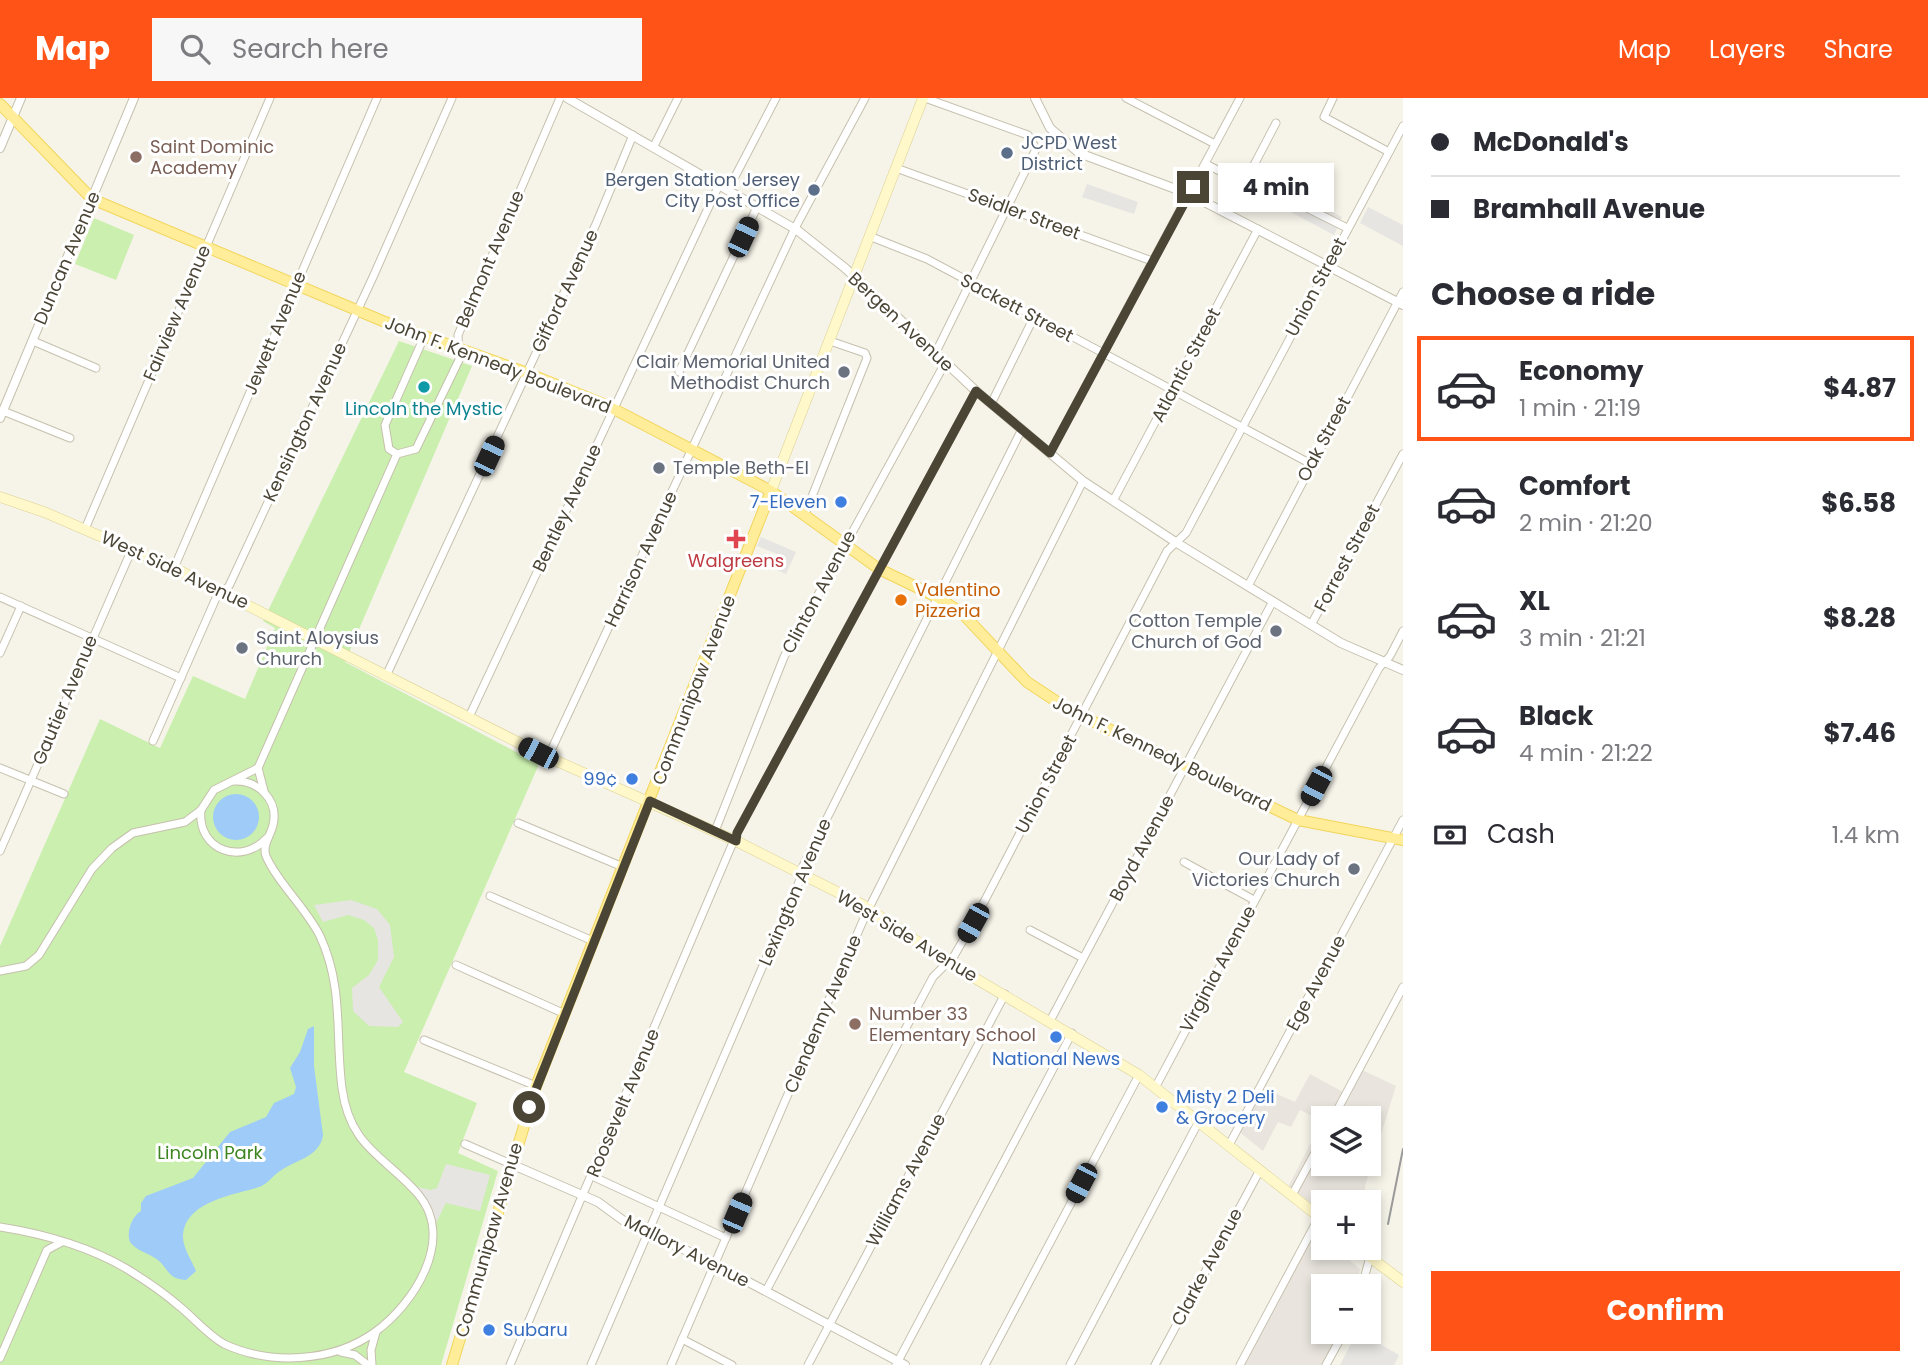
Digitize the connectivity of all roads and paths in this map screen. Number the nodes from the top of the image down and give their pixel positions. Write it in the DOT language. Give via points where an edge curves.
graph roads {
  1 [pos="21,98"];
  2 [pos="134,98"];
  3 [pos="270,98"];
  4 [pos="377,98"];
  5 [pos="452,98"];
  6 [pos="559,98"];
  7 [pos="567,98"];
  8 [pos="678,98"];
  9 [pos="776,98"];
  10 [pos="865,98"];
  11 [pos="924,98"];
  12 [pos="1034,98"];
  13 [pos="1126,98"];
  14 [pos="1240,98"];
  15 [pos="1334,98"];
  16 [pos="0,104"];
  17 [pos="13,118"];
  18 [pos="1276,123"];
  19 [pos="1403,126"];
  20 [pos="633,135"];
  21 [pos="1215,144"];
  22 [pos="654,146"];
  23 [pos="0,148"];
  24 [pos="1389,152"];
  25 [pos="1206,164"];
  26 [pos="896,168"];
  27 [pos="1244,184"];
  28 [pos="719,185"];
  29 [pos="728,190"];
  30 [pos="1189,194"];
  31 [pos="92,199"];
  32 [pos="1291,200"];
  33 [pos="1235,201"];
  34 [pos="757,207"];
  35 [pos="1007,209"];
  36 [pos="795,228"];
  37 [pos="1258,229"];
  38 [pos="1347,229"];
  39 [pos="869,236"];
  40 [pos="205,249"];
  41 [pos="1152,261"];
  42 [pos="1327,265"];
  43 [pos="853,277"];
  44 [pos="971,284"];
  45 [pos="296,286"];
  46 [pos="1403,292"];
  47 [pos="1400,304"];
  48 [pos="357,310"];
  49 [pos="1034,317"];
  50 [pos="424,337"];
  51 [pos="33,341"];
  52 [pos="830,341"];
  53 [pos="458,347"];
  54 [pos="935,354"];
  55 [pos="1104,354"];
  56 [pos="945,363"];
  57 [pos="96,368"];
  58 [pos="680,372"];
  59 [pos="527,373"];
  60 [pos="1173,390"];
  61 [pos="976,391"];
  62 [pos="991,404"];
  63 [pos="613,409"];
  64 [pos="1,414"];
  65 [pos="1243,428"];
  66 [pos="1022,429"];
  67 [pos="70,438"];
  68 [pos="692,449"];
  69 [pos="1050,453"];
  70 [pos="397,454"];
  71 [pos="1403,454"];
  72 [pos="1311,464"];
  73 [pos="1083,481"];
  74 [pos="771,491"];
  75 [pos="0,497"];
  76 [pos="1113,500"];
  77 [pos="805,514"];
  78 [pos="85,529"];
  79 [pos="1177,543"];
  80 [pos="845,544"];
  81 [pos="132,549"];
  82 [pos="174,568"];
  83 [pos="879,569"];
  84 [pos="1248,586"];
  85 [pos="223,592"];
  86 [pos="0,597"];
  87 [pos="937,597"];
  88 [pos="1273,601"];
  89 [pos="21,606"];
  90 [pos="1311,625"];
  91 [pos="1403,631"];
  92 [pos="91,638"];
  93 [pos="315,638"];
  94 [pos="998,650"];
  95 [pos="0,653"];
  96 [pos="1384,662"];
  97 [pos="1403,670"];
  98 [pos="387,674"];
  99 [pos="181,678"];
  100 [pos="1082,716"];
  101 [pos="469,717"];
  102 [pos="153,741"];
  103 [pos="548,757"];
  104 [pos="1185,765"];
  105 [pos="0,768"];
  106 [pos="258,768"];
  107 [pos="31,781"];
  108 [pos="234,781"];
  109 [pos="264,792"];
  110 [pos="64,794"];
  111 [pos="650,801"];
  112 [pos="201,810"];
  113 [pos="1298,820"];
  114 [pos="1403,820"];
  115 [pos="518,823"];
  116 [pos="715,831"];
  117 [pos="270,835"];
  118 [pos="736,841"];
  119 [pos="1400,842"];
  120 [pos="0,851"];
  121 [pos="1184,862"];
  122 [pos="623,867"];
  123 [pos="802,875"];
  124 [pos="490,896"];
  125 [pos="1254,900"];
  126 [pos="869,909"];
  127 [pos="1030,930"];
  128 [pos="593,941"];
  129 [pos="1083,958"];
  130 [pos="946,961"];
  131 [pos="456,965"];
  132 [pos="0,971"];
  133 [pos="1403,987"];
  134 [pos="1005,994"];
  135 [pos="565,1014"];
  136 [pos="1050,1021"];
  137 [pos="1072,1033"];
  138 [pos="424,1040"];
  139 [pos="1139,1075"];
  140 [pos="536,1086"];
  141 [pos="1155,1088"];
  142 [pos="1339,1106"];
  143 [pos="1199,1121"];
  144 [pos="465,1144"];
  145 [pos="1229,1146"];
  146 [pos="1311,1160"];
  147 [pos="511,1164"];
  148 [pos="1260,1170"];
  149 [pos="592,1177"];
  150 [pos="584,1195"];
  151 [pos="1292,1195"];
  152 [pos="659,1207"];
  153 [pos="1311,1210"];
  154 [pos="0,1227"];
  155 [pos="648,1234"];
  156 [pos="41,1235"];
  157 [pos="1311,1236"];
  158 [pos="726,1238"];
  159 [pos="62,1242"];
  160 [pos="47,1250"];
  161 [pos="1374,1260"];
  162 [pos="715,1264"];
  163 [pos="1403,1282"];
  164 [pos="766,1291"];
  165 [pos="829,1325"];
  166 [pos="376,1331"];
  167 [pos="682,1339"];
  168 [pos="1337,1344"];
  169 [pos="341,1352"];
  170 [pos="0,1359"];
  171 [pos="900,1364"];
  172 [pos="370,1365"];
  173 [pos="452,1365"];
  174 [pos="510,1365"];
  175 [pos="591,1365"];
  176 [pos="671,1365"];
  177 [pos="732,1365"];
  178 [pos="808,1365"];
  179 [pos="985,1365"];
  180 [pos="1069,1365"];
  181 [pos="1155,1365"];
  182 [pos="1240,1365"];
  183 [pos="1326,1365"];
  1 -- 17 [label="street"];
  2 -- 31 [label="street, Duncan Avenue"];
  3 -- 40 [label="street, Fairview Avenue"];
  4 -- 45 [label="street, Jewett Avenue"];
  5 -- 48 [label="street, Kensington Avenue"];
  6 -- 53 [label="street, Belmont Avenue" via="458,335"];
  7 -- 20 [label="street, Bergen Avenue"];
  8 -- 22 [label="street"];
  9 -- 29 [label="street"];
  10 -- 36 [label="street, Harrison Avenue"];
  11 -- 26 [label="main road, Communipaw Avenue"];
  11 -- 35 [label="street" via="1034,140 1035,154"];
  12 -- 30 [label="street" via="1050,128 1071,148"];
  13 -- 21 [label="street"];
  14 -- 21 [label="street"];
  15 -- 24 [label="street" via="1324,117"];
  16 -- 17 [label="main road, John F. Kennedy Boulevard"];
  17 -- 23 [label="street"];
  17 -- 31 [label="main road, John F. Kennedy Boulevard"];
  18 -- 27 [label="street"];
  19 -- 24 [label="street, Union Street"];
  20 -- 22 [label="street, Bergen Avenue"];
  20 -- 59 [label="street, Gifford Avenue"];
  21 -- 25 [label="street"];
  22 -- 28 [label="street, Bergen Avenue"];
  24 -- 38 [label="street, Union Street"];
  25 -- 27 [label="street"];
  25 -- 30 [label="street"];
  26 -- 35 [label="street, Seidler Street"];
  26 -- 39 [label="main road, Communipaw Avenue"];
  27 -- 33 [label="street"];
  28 -- 29 [label="street, Bergen Avenue"];
  28 -- 63 [label="street, Bentley Avenue"];
  29 -- 34 [label="street, Bergen Avenue"];
  30 -- 37 [label="street"];
  30 -- 41 [label="street"];
  31 -- 40 [label="main road, John F. Kennedy Boulevard"];
  31 -- 51 [label="street, Duncan Avenue"];
  32 -- 38 [label="street"];
  34 -- 36 [label="street, Bergen Avenue"];
  34 -- 58 [label="street"];
  35 -- 41 [label="street, Seidler Street"];
  35 -- 44 [label="street"];
  36 -- 43 [label="street, Bergen Avenue"];
  36 -- 68 [label="street, Harrison Avenue"];
  37 -- 42 [label="street"];
  37 -- 60 [label="street, Atlantic Street"];
  38 -- 42 [label="street, Union Street"];
  39 -- 43 [label="main road, Communipaw Avenue"];
  39 -- 44 [label="street, Sackett Street" via="927,259"];
  40 -- 45 [label="main road, John F. Kennedy Boulevard"];
  40 -- 78 [label="street, Fairview Avenue"];
  41 -- 55 [label="street"];
  42 -- 47 [label="street"];
  42 -- 65 [label="street, Union Street"];
  43 -- 52 [label="main road, Communipaw Avenue"];
  43 -- 54 [label="street, Bergen Avenue"];
  44 -- 49 [label="street, Sackett Street"];
  44 -- 54 [label="street"];
  45 -- 48 [label="main road, John F. Kennedy Boulevard"];
  45 -- 82 [label="street, Jewett Avenue"];
  46 -- 47 [label="street, Oak Street"];
  47 -- 72 [label="street, Oak Street"];
  48 -- 50 [label="main road, John F. Kennedy Boulevard"];
  48 -- 85 [label="street, Kensington Avenue"];
  49 -- 55 [label="street, Sackett Street"];
  49 -- 62 [label="street"];
  50 -- 53 [label="main road, John F. Kennedy Boulevard"];
  50 -- 70 [label="street" via="386,425 389,449"];
  51 -- 57 [label="street"];
  51 -- 64 [label="street, Duncan Avenue"];
  52 -- 74 [label="main road, Communipaw Avenue"];
  52 -- 77 [label="street" via="867,358"];
  53 -- 59 [label="main road, John F. Kennedy Boulevard"];
  53 -- 70 [label="street, Belmont Avenue" via="459,360 416,449"];
  54 -- 56 [label="street, Bergen Avenue"];
  55 -- 60 [label="street, Sackett Street"];
  55 -- 69 [label="street"];
  56 -- 61 [label="street, Bergen Avenue"];
  56 -- 80 [label="street, Clinton Avenue"];
  59 -- 63 [label="main road, John F. Kennedy Boulevard"];
  59 -- 98 [label="street, Gifford Avenue"];
  60 -- 65 [label="street, Sackett Street"];
  60 -- 76 [label="street, Atlantic Street"];
  61 -- 62 [label="street, Bergen Avenue"];
  61 -- 83 [label="street, Roosevelt Avenue"];
  62 -- 66 [label="street, Bergen Avenue"];
  63 -- 68 [label="main road, John F. Kennedy Boulevard"];
  63 -- 101 [label="street, Bentley Avenue"];
  64 -- 67 [label="street"];
  65 -- 72 [label="street, Sackett Street"];
  65 -- 79 [label="street, Union Street"];
  66 -- 69 [label="street, Bergen Avenue"];
  66 -- 87 [label="street, Lexington Avenue"];
  68 -- 74 [label="main road, John F. Kennedy Boulevard"];
  68 -- 103 [label="street, Harrison Avenue"];
  69 -- 73 [label="street, Bergen Avenue"];
  70 -- 93 [label="street, Belmont Avenue"];
  71 -- 90 [label="street, Forrest Street"];
  72 -- 84 [label="street, Oak Street"];
  73 -- 76 [label="street, Bergen Avenue"];
  73 -- 94 [label="street, Clendenny Avenue"];
  74 -- 77 [label="main road, John F. Kennedy Boulevard"];
  74 -- 111 [label="main road, Communipaw Avenue"];
  75 -- 78 [label="main road, West Side Avenue"];
  76 -- 79 [label="street, Bergen Avenue"];
  77 -- 80 [label="main road, John F. Kennedy Boulevard"];
  78 -- 81 [label="main road, West Side Avenue"];
  79 -- 84 [label="street, Bergen Avenue"];
  79 -- 100 [label="street, Union Street" via="1167,551"];
  80 -- 83 [label="main road, John F. Kennedy Boulevard"];
  80 -- 116 [label="street, Clinton Avenue" via="784,657"];
  81 -- 82 [label="main road, West Side Avenue"];
  81 -- 92 [label="street, Gautier Avenue"];
  82 -- 85 [label="main road, West Side Avenue"];
  83 -- 87 [label="main road, John F. Kennedy Boulevard"];
  83 -- 118 [label="street, Roosevelt Avenue"];
  84 -- 88 [label="street, Bergen Avenue"];
  85 -- 93 [label="main road, West Side Avenue"];
  85 -- 99 [label="street, Kensington Avenue" via="216,598"];
  86 -- 89 [label="street"];
  87 -- 94 [label="main road, John F. Kennedy Boulevard" via="962,613"];
  87 -- 123 [label="street, Lexington Avenue"];
  88 -- 90 [label="street, Bergen Avenue"];
  88 -- 104 [label="street, Boyd Avenue"];
  89 -- 92 [label="street"];
  89 -- 95 [label="street"];
  90 -- 96 [label="street, Bergen Avenue"];
  91 -- 96 [label="street, Virginia Avenue"];
  92 -- 99 [label="street"];
  92 -- 107 [label="street, Gautier Avenue"];
  93 -- 98 [label="main road, West Side Avenue"];
  93 -- 106 [label="street"];
  94 -- 100 [label="main road, John F. Kennedy Boulevard" via="1039,693"];
  94 -- 126 [label="street, Clendenny Avenue"];
  96 -- 97 [label="street, Bergen Avenue"];
  96 -- 113 [label="street, Virginia Avenue"];
  98 -- 101 [label="main road, West Side Avenue"];
  99 -- 102 [label="street, Kensington Avenue"];
  100 -- 104 [label="main road, John F. Kennedy Boulevard"];
  100 -- 130 [label="street, Union Street" via="973,923 954,956"];
  101 -- 103 [label="main road, West Side Avenue"];
  103 -- 111 [label="main road, West Side Avenue"];
  104 -- 113 [label="main road, John F. Kennedy Boulevard"];
  104 -- 129 [label="street, Boyd Avenue"];
  105 -- 107 [label="street"];
  106 -- 108 [label="street"];
  106 -- 109 [label="street"];
  107 -- 110 [label="street"];
  107 -- 120 [label="street, Gautier Avenue"];
  108 -- 109 [label="street" via="250,783"];
  108 -- 112 [label="street" via="214,790"];
  109 -- 117 [label="street" via="274,813"];
  111 -- 116 [label="main road, West Side Avenue"];
  111 -- 122 [label="main road, Communipaw Avenue"];
  112 -- 117 [label="street" via="205,835 227,852 247,852"];
  112 -- 132 [label="street" via="185,822 134,833 112,848 92,869 39,955 26,966"];
  113 -- 119 [label="main road, John F. Kennedy Boulevard"];
  113 -- 125 [label="street, Virginia Avenue"];
  114 -- 119 [label="street, Ege Avenue"];
  115 -- 122 [label="street"];
  116 -- 118 [label="main road, West Side Avenue"];
  117 -- 166 [label="street" via="267,858 307,912 330,960 339,994 342,1089 351,1119 378,1159 418,1194 432,1223 433,1245 424,1274"];
  118 -- 123 [label="main road, West Side Avenue"];
  118 -- 149 [label="street, Roosevelt Avenue"];
  119 -- 145 [label="street, Ege Avenue"];
  121 -- 125 [label="street"];
  122 -- 128 [label="main road, Communipaw Avenue"];
  123 -- 126 [label="main road, West Side Avenue"];
  123 -- 152 [label="street, Lexington Avenue"];
  124 -- 128 [label="street"];
  125 -- 141 [label="street, Virginia Avenue"];
  126 -- 130 [label="main road, West Side Avenue"];
  126 -- 158 [label="street, Clendenny Avenue"];
  127 -- 129 [label="street"];
  128 -- 135 [label="main road, Communipaw Avenue"];
  129 -- 136 [label="street, Boyd Avenue"];
  130 -- 134 [label="main road, West Side Avenue"];
  130 -- 164 [label="street, Union Street" via="933,976"];
  131 -- 135 [label="street"];
  133 -- 142 [label="street"];
  134 -- 136 [label="main road, West Side Avenue"];
  134 -- 165 [label="street, Williams Avenue"];
  135 -- 140 [label="main road, Communipaw Avenue"];
  136 -- 137 [label="main road, West Side Avenue"];
  137 -- 139 [label="main road, West Side Avenue"];
  137 -- 171 [label="street"];
  138 -- 140 [label="street"];
  139 -- 141 [label="main road, West Side Avenue"];
  139 -- 179 [label="street"];
  140 -- 147 [label="main road, Communipaw Avenue"];
  141 -- 143 [label="main road, West Side Avenue"];
  143 -- 145 [label="main road, West Side Avenue"];
  143 -- 180 [label="street"];
  144 -- 147 [label="street, Mallory Avenue"];
  145 -- 148 [label="main road, West Side Avenue"];
  146 -- 151 [label="street"];
  147 -- 150 [label="street, Mallory Avenue"];
  147 -- 173 [label="main road, Communipaw Avenue"];
  148 -- 151 [label="main road, West Side Avenue"];
  148 -- 181 [label="street, Clarke Avenue"];
  149 -- 150 [label="street, Roosevelt Avenue"];
  149 -- 152 [label="street"];
  150 -- 155 [label="street, Mallory Avenue"];
  150 -- 174 [label="street, Roosevelt Avenue"];
  151 -- 153 [label="main road, West Side Avenue"];
  152 -- 155 [label="street, Lexington Avenue"];
  152 -- 158 [label="street"];
  154 -- 156 [label="street"];
  155 -- 162 [label="street, Mallory Avenue"];
  155 -- 175 [label="street, Lexington Avenue"];
  156 -- 159 [label="street"];
  156 -- 160 [label="street"];
  157 -- 182 [label="street"];
  158 -- 162 [label="street, Clendenny Avenue"];
  159 -- 160 [label="street"];
  159 -- 169 [label="street" via="125,1268 221,1343 246,1356 287,1362"];
  160 -- 170 [label="street"];
  161 -- 163 [label="main road"];
  162 -- 164 [label="street, Mallory Avenue"];
  162 -- 167 [label="street, Clendenny Avenue"];
  164 -- 165 [label="street, Mallory Avenue"];
  165 -- 171 [label="street, Mallory Avenue"];
  165 -- 178 [label="street, Williams Avenue"];
  166 -- 169 [label="street"];
  166 -- 172 [label="street"];
  167 -- 176 [label="street, Clendenny Avenue"];
  167 -- 177 [label="street"];
  168 -- 183 [label="street"];
  169 -- 172 [label="street"];
}
